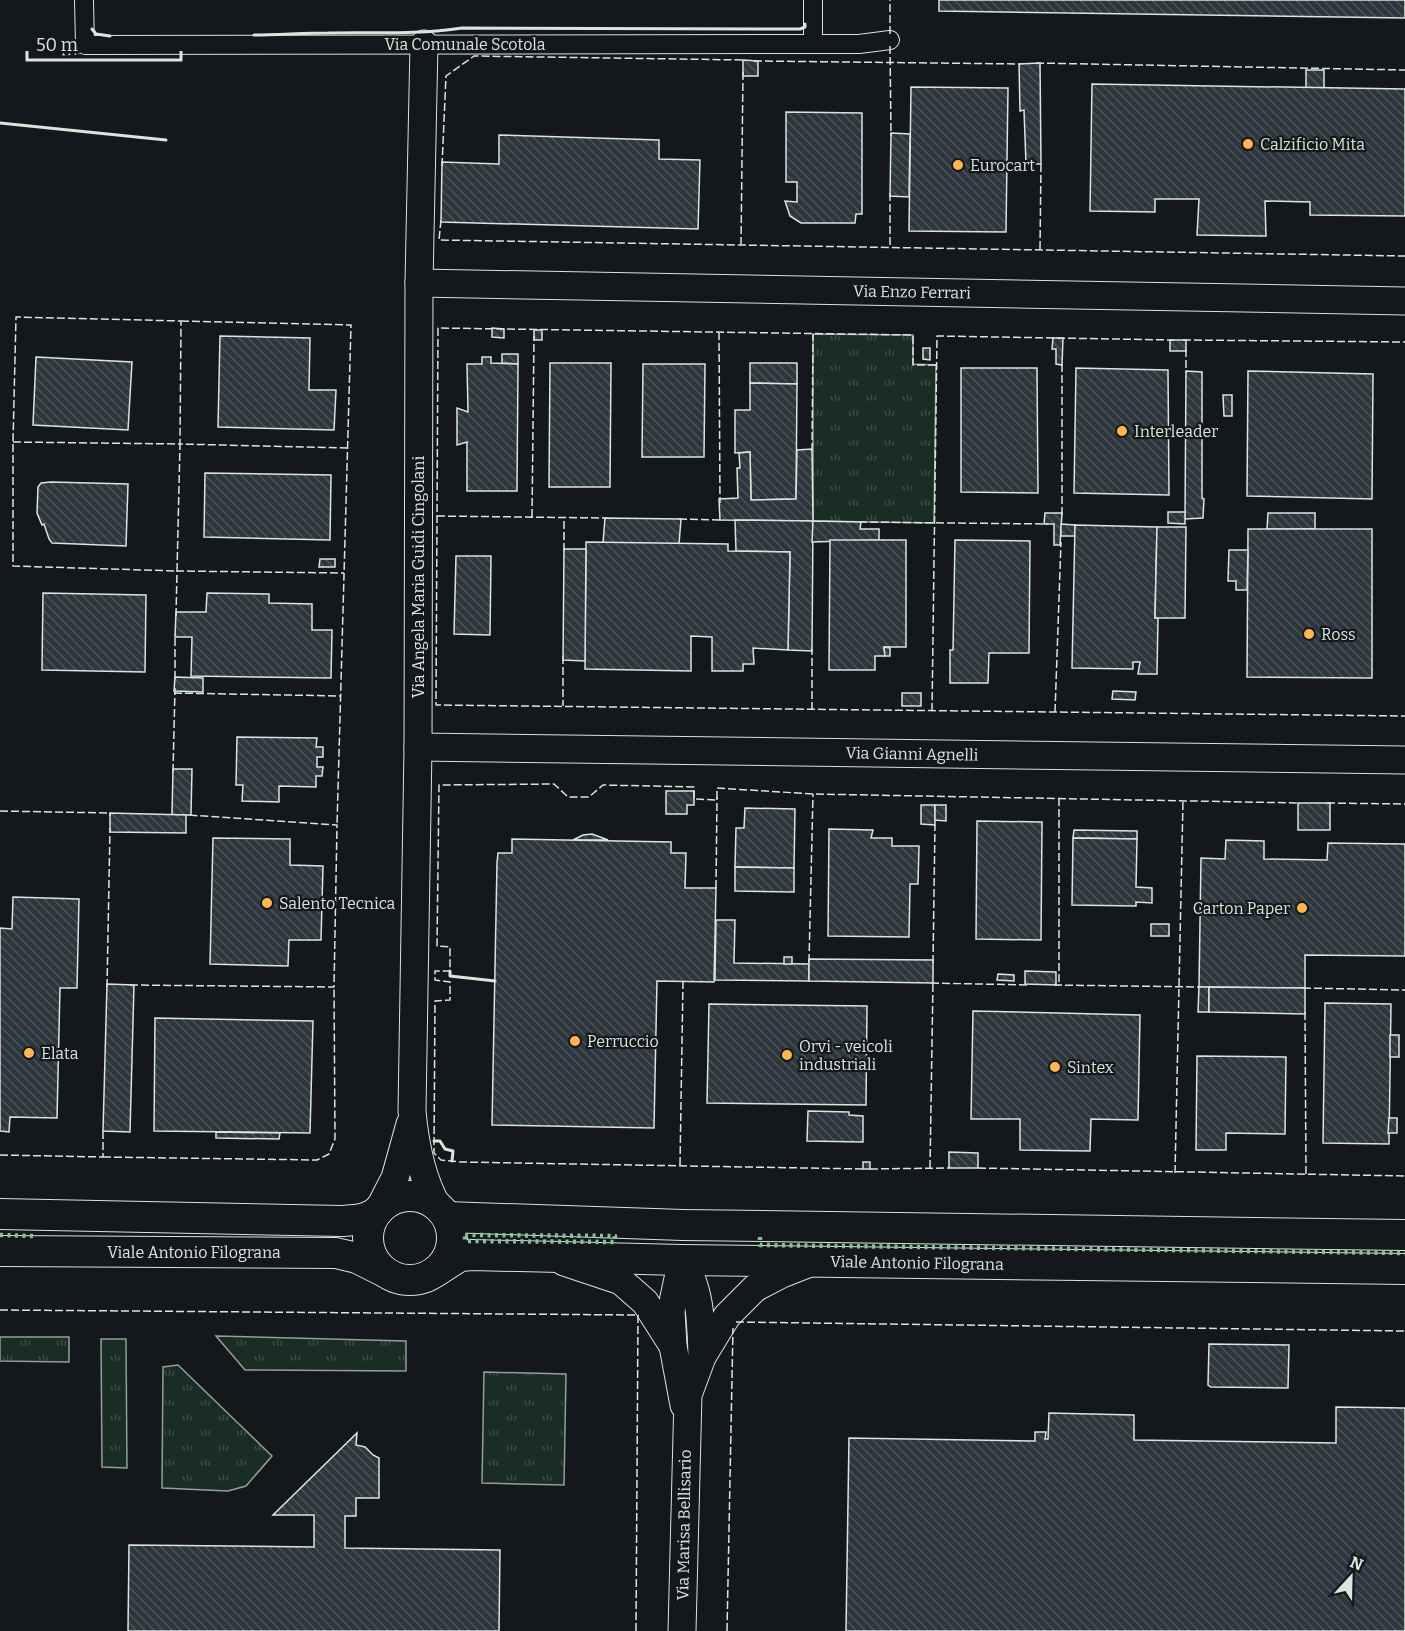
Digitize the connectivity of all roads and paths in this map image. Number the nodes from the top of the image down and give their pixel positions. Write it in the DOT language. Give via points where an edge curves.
graph roads {
  1 [pos="84,0"];
  2 [pos="813,0"];
  3 [pos="890,40"];
  4 [pos="424,44"];
  5 [pos="813,44"];
  6 [pos="419,283"];
  7 [pos="1405,301"];
  8 [pos="418,747"];
  9 [pos="1405,760"];
  10 [pos="412,1111"];
  11 [pos="378,1211"];
  12 [pos="442,1212"];
  13 [pos="0,1214"];
  14 [pos="683,1225"];
  15 [pos="1405,1235"];
  16 [pos="0,1251"];
  17 [pos="546,1257"];
  18 [pos="682,1260"];
  19 [pos="815,1262"];
  20 [pos="1405,1269"];
  21 [pos="385,1272"];
  22 [pos="435,1272"];
  23 [pos="673,1346"];
  24 [pos="702,1357"];
  25 [pos="686,1418"];
  26 [pos="682,1631"];
  1 -- 4 [label="street, Via Comunale Scotola" via="85,45"];
  2 -- 5 [label="street"];
  3 -- 5 [label="street, Via Comunale Scotola"];
  4 -- 5 [label="street, Via Comunale Scotola"];
  4 -- 6 [label="street, Via Angela Maria Guidi Cingolani"];
  6 -- 7 [label="street, Via Enzo Ferrari"];
  6 -- 8 [label="street, Via Angela Maria Guidi Cingolani"];
  8 -- 9 [label="street, Via Gianni Agnelli"];
  8 -- 10 [label="street, Via Angela Maria Guidi Cingolani"];
  10 -- 11 [label="street" via="395,1178"];
  10 -- 12 [label="street" via="428,1191"];
  11 -- 12 [label="main road" via="388,1202 414,1197 427,1199"];
  11 -- 13 [label="main road, Viale Antonio Filograna" via="359,1220 342,1221"];
  11 -- 21 [label="main road" via="368,1236 375,1262"];
  12 -- 14 [label="main road"];
  12 -- 22 [label="main road" via="451,1229 451,1247 444,1264"];
  14 -- 15 [label="main road"];
  14 -- 18 [label="main road"];
  16 -- 21 [label="main road, Viale Antonio Filograna" via="336,1253"];
  17 -- 18 [label="main road, Viale Antonio Filograna"];
  17 -- 22 [label="main road, Viale Antonio Filograna" via="460,1256"];
  17 -- 23 [label="street, Via Marisa Bellisario" via="621,1281 645,1302"];
  18 -- 19 [label="main road, Viale Antonio Filograna"];
  18 -- 23 [label="street, Via Marisa Bellisario" via="671,1311"];
  18 -- 24 [label="street, Via Marisa Bellisario" via="697,1291"];
  19 -- 20 [label="main road, Viale Antonio Filograna"];
  19 -- 24 [label="street, Via Marisa Bellisario" via="755,1288 727,1316"];
  21 -- 22 [label="main road" via="410,1280"];
  23 -- 25 [label="street, Via Marisa Bellisario"];
  24 -- 25 [label="street, Via Marisa Bellisario" via="688,1395"];
  25 -- 26 [label="street, Via Marisa Bellisario"];
}
